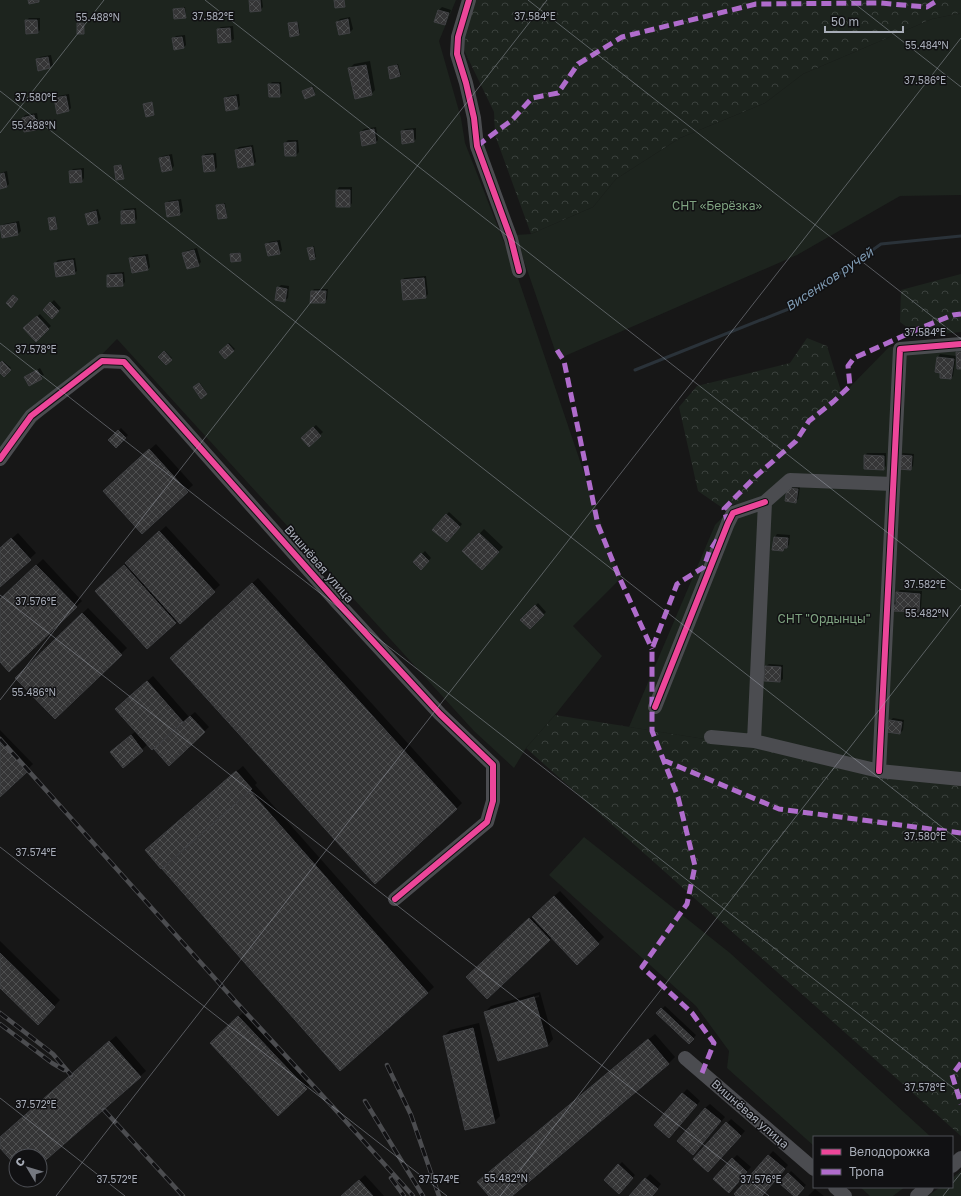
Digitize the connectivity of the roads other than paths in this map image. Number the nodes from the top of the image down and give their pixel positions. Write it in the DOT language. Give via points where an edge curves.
graph roads {
  1 [pos="469,0"];
  2 [pos="519,271"];
  3 [pos="961,344"];
  4 [pos="0,459"];
  5 [pos="893,484"];
  6 [pos="765,502"];
  7 [pos="655,707"];
  8 [pos="711,737"];
  9 [pos="754,741"];
  10 [pos="879,771"];
  11 [pos="961,780"];
  12 [pos="395,899"];
  13 [pos="685,1058"];
  14 [pos="961,1158"];
  15 [pos="953,1165"];
  16 [pos="813,1168"];
  17 [pos="836,1188"];
  18 [pos="926,1188"];
  19 [pos="845,1196"];
  20 [pos="917,1196"];
  1 -- 2 [label="street" via="458,37 457,54 474,118 477,146 511,238"];
  3 -- 5 [label="street" via="900,349"];
  4 -- 12 [label="street, Вишнёвая улица" via="37,411 102,361 124,362 419,692 493,765 494,801 487,822"];
  5 -- 6 [label="street" via="790,480"];
  5 -- 10 [label="street"];
  6 -- 7 [label="street" via="734,513 731,518"];
  6 -- 9 [label="street"];
  8 -- 9 [label="street"];
  9 -- 10 [label="street"];
  10 -- 11 [label="street"];
  13 -- 16 [label="street, Вишнёвая улица"];
  14 -- 15 [label="street"];
  17 -- 19 [label="street"];
  18 -- 20 [label="street"];
}
